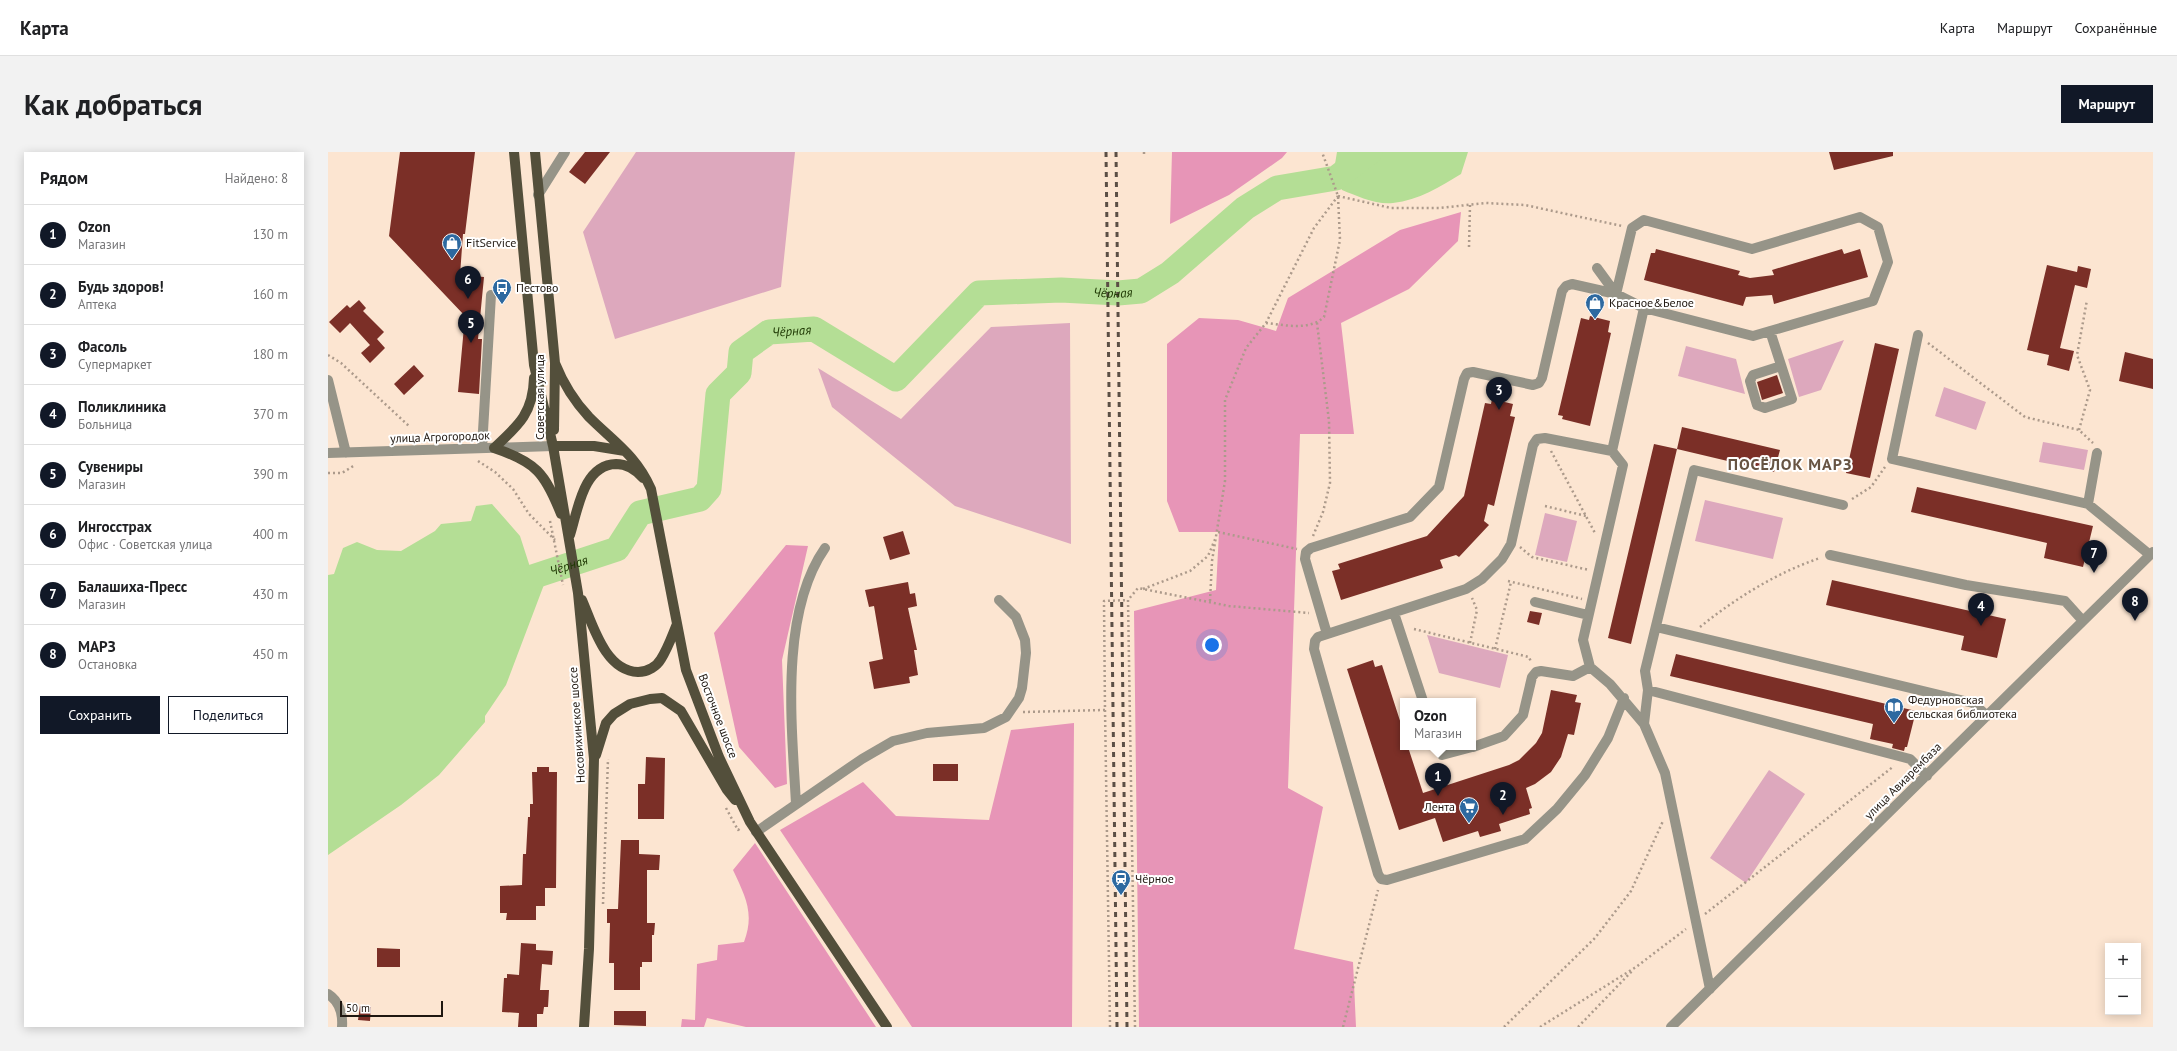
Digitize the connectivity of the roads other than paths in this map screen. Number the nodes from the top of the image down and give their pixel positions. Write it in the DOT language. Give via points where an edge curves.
graph roads {
  1 [pos="514,152"];
  2 [pos="535,152"];
  3 [pos="565,152"];
  4 [pos="538,195"];
  5 [pos="1598,268"];
  6 [pos="1616,294"];
  7 [pos="491,295"];
  8 [pos="1644,308"];
  9 [pos="1770,332"];
  10 [pos="1918,335"];
  11 [pos="555,363"];
  12 [pos="534,364"];
  13 [pos="1781,366"];
  14 [pos="328,380"];
  15 [pos="553,446"];
  16 [pos="482,448"];
  17 [pos="494,448"];
  18 [pos="1612,451"];
  19 [pos="626,452"];
  20 [pos="328,453"];
  21 [pos="346,453"];
  22 [pos="2097,453"];
  23 [pos="651,492"];
  24 [pos="2088,504"];
  25 [pos="1843,505"];
  26 [pos="569,537"];
  27 [pos="825,548"];
  28 [pos="2151,553"];
  29 [pos="1830,555"];
  30 [pos="578,593"];
  31 [pos="999,600"];
  32 [pos="1535,602"];
  33 [pos="1394,613"];
  34 [pos="1588,615"];
  35 [pos="2083,621"];
  36 [pos="677,624"];
  37 [pos="1656,627"];
  38 [pos="1327,634"];
  39 [pos="1590,667"];
  40 [pos="1648,690"];
  41 [pos="1422,698"];
  42 [pos="1624,698"];
  43 [pos="1987,716"];
  44 [pos="1644,724"];
  45 [pos="1476,746"];
  46 [pos="1439,750"];
  47 [pos="1461,750"];
  48 [pos="594,758"];
  49 [pos="1927,776"];
  50 [pos="796,804"];
  51 [pos="742,808"];
  52 [pos="756,832"];
  53 [pos="1710,989"];
  54 [pos="328,994"];
  55 [pos="342,1024"];
  56 [pos="584,1027"];
  57 [pos="887,1027"];
  58 [pos="1671,1027"];
  1 -- 12 [label="main road, Советская улица"];
  2 -- 4 [label="main road, Советская улица"];
  3 -- 4 [label="street"];
  4 -- 11 [label="main road, Советская улица"];
  5 -- 6 [label="street"];
  6 -- 8 [label="street"];
  6 -- 9 [label="street" via="1632,228 1644,220 1752,249 1860,217 1878,227 1888,262 1873,301"];
  6 -- 38 [label="street" via="1572,284 1566,286 1562,291 1539,384 1467,373 1439,487 1410,517 1311,548 1306,552 1305,559"];
  7 -- 16 [label="street"];
  8 -- 9 [label="street" via="1753,336"];
  8 -- 18 [label="street"];
  9 -- 13 [label="street"];
  10 -- 24 [label="street" via="1892,458"];
  11 -- 15 [label="main road, Советская улица"];
  11 -- 19 [label="main road, Восточное шоссе" via="581,408"];
  12 -- 15 [label="main road, Советская улица"];
  12 -- 17 [label="main road" via="534,390 526,414 516,428"];
  13 -- 13 [label="street" via="1792,399 1764,408 1758,405 1750,381 1753,375"];
  14 -- 21 [label="street"];
  15 -- 17 [label="street, улица Агрогородок"];
  15 -- 19 [label="main road" via="594,446"];
  15 -- 26 [label="main road, Носовихинское шоссе"];
  16 -- 17 [label="street, улица Агрогородок"];
  16 -- 21 [label="street, улица Агрогородок"];
  17 -- 26 [label="main road" via="518,456 542,475 551,490"];
  18 -- 33 [label="street" via="1545,438 1538,439 1533,445 1511,540 1502,559 1482,579 1466,590"];
  18 -- 34 [label="street" via="1623,465"];
  19 -- 23 [label="main road, Восточное шоссе" via="637,463"];
  20 -- 21 [label="street, улица Агрогородок"];
  22 -- 24 [label="street"];
  23 -- 26 [label="main road" via="638,473 626,466 614,464 602,467 592,475 586,486"];
  23 -- 36 [label="main road, Восточное шоссе"];
  24 -- 28 [label="street"];
  25 -- 37 [label="street" via="1694,470"];
  26 -- 30 [label="main road, Носовихинское шоссе"];
  27 -- 50 [label="street" via="813,565 805,587 795,642 791,711"];
  28 -- 35 [label="street, улица Авиарембаза"];
  29 -- 35 [label="street" via="1966,585 2065,601"];
  30 -- 36 [label="main road" via="610,656 623,668 631,671 644,671 656,666"];
  30 -- 48 [label="main road, Носовихинское шоссе"];
  31 -- 50 [label="street" via="1016,617 1025,640 1025,678 1019,698 1006,717 984,728 927,733 893,741"];
  32 -- 34 [label="street"];
  33 -- 38 [label="street"];
  33 -- 41 [label="street"];
  34 -- 39 [label="street" via="1583,640"];
  35 -- 43 [label="street, улица Авиарембаза"];
  36 -- 51 [label="main road, Восточное шоссе" via="686,670 703,719"];
  37 -- 40 [label="street" via="1645,671"];
  37 -- 43 [label="street" via="1973,704"];
  38 -- 42 [label="street" via="1314,641 1314,649 1381,879 1387,880 1525,839 1557,809 1585,775 1608,738"];
  39 -- 42 [label="street"];
  39 -- 45 [label="street" via="1573,676 1541,670 1536,672 1532,677 1523,715 1504,736"];
  40 -- 44 [label="street"];
  40 -- 49 [label="street" via="1910,759"];
  42 -- 44 [label="street"];
  43 -- 49 [label="street, улица Авиарембаза"];
  44 -- 53 [label="street" via="1665,773"];
  46 -- 47 [label="street" via="1442,755"];
  48 -- 51 [label="main road" via="606,723 614,714 630,704 662,698 681,711 727,790"];
  48 -- 56 [label="main road, Носовихинское шоссе"];
  49 -- 53 [label="street, улица Авиарембаза"];
  50 -- 52 [label="street"];
  51 -- 52 [label="main road, Восточное шоссе"];
  52 -- 57 [label="main road, Восточное шоссе"];
  53 -- 58 [label="street, улица Авиарембаза"];
  54 -- 55 [label="street" via="337,1002"];
}
